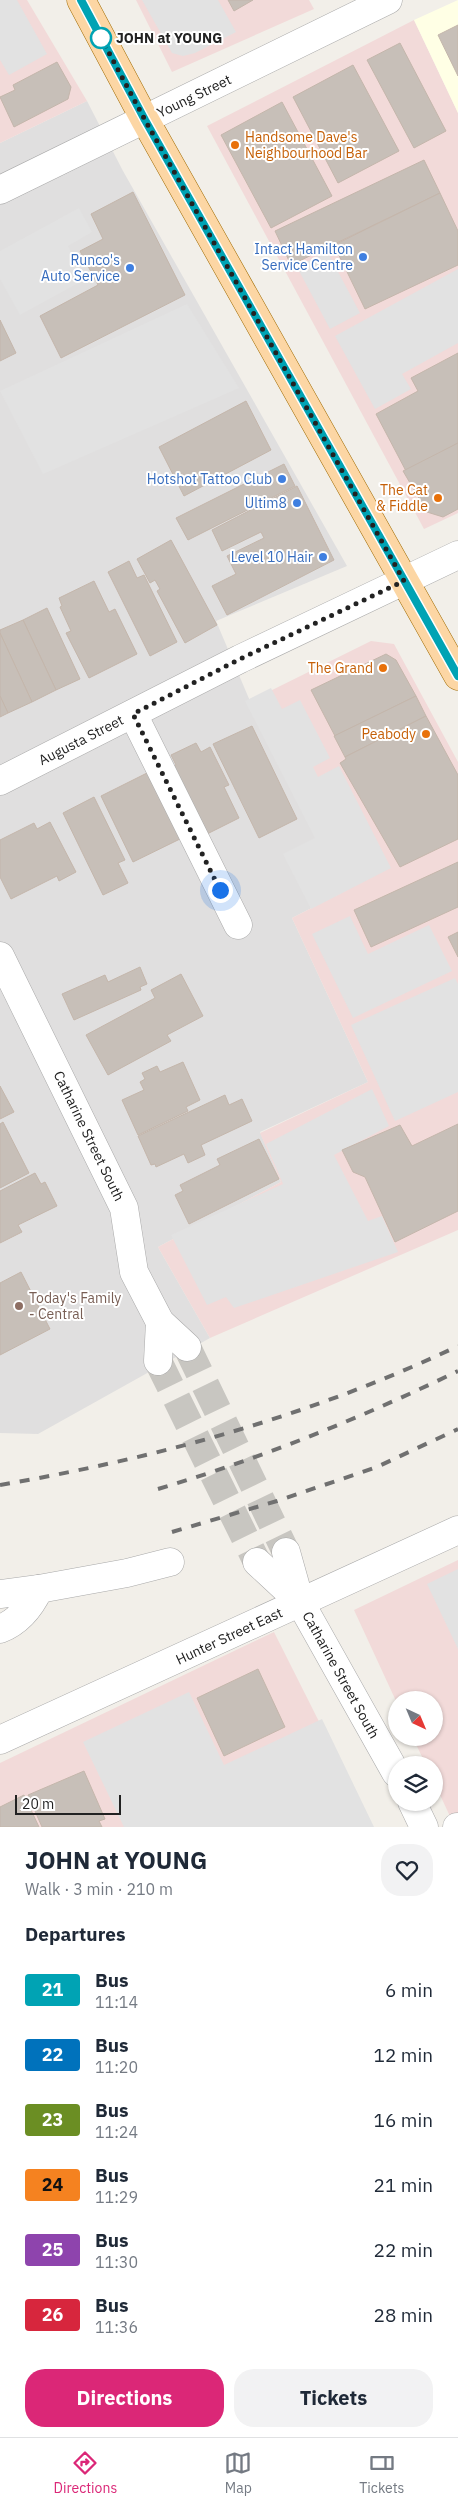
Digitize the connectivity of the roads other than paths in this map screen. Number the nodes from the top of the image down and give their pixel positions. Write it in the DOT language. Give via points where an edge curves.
graph roads {
  1 [pos="81,0"];
  2 [pos="388,0"];
  3 [pos="145,120"];
  4 [pos="0,190"];
  5 [pos="458,554"];
  6 [pos="404,581"];
  7 [pos="458,676"];
  8 [pos="133,714"];
  9 [pos="0,781"];
  10 [pos="238,926"];
  11 [pos="0,956"];
  12 [pos="160,1322"];
  13 [pos="187,1347"];
  14 [pos="158,1361"];
  15 [pos="458,1530"];
  16 [pos="286,1552"];
  17 [pos="170,1562"];
  18 [pos="257,1562"];
  19 [pos="39,1589"];
  20 [pos="0,1594"];
  21 [pos="300,1602"];
  22 [pos="0,1629"];
  23 [pos="0,1740"];
  24 [pos="388,1759"];
  25 [pos="416,1811"];
  26 [pos="424,1827"];
  1 -- 3 [label="main road"];
  2 -- 3 [label="street, Young Street"];
  3 -- 4 [label="street, Young Street"];
  3 -- 6 [label="main road"];
  5 -- 6 [label="street, Augusta Street"];
  6 -- 7 [label="main road"];
  6 -- 8 [label="street, Augusta Street"];
  8 -- 9 [label="street, Augusta Street"];
  8 -- 10 [label="street"];
  11 -- 12 [label="street, Catharine Street South" via="124,1208 134,1272"];
  12 -- 13 [label="street, Catharine Street South"];
  12 -- 14 [label="street"];
  15 -- 21 [label="street, Hunter Street East"];
  16 -- 21 [label="street, Catharine Street South"];
  17 -- 19 [label="street"];
  18 -- 21 [label="street, Catharine Street South"];
  19 -- 20 [label="street"];
  19 -- 22 [label="street" via="33,1603"];
  21 -- 23 [label="street, Hunter Street East"];
  21 -- 24 [label="street, Catharine Street South"];
  25 -- 26 [label="street"];
}
